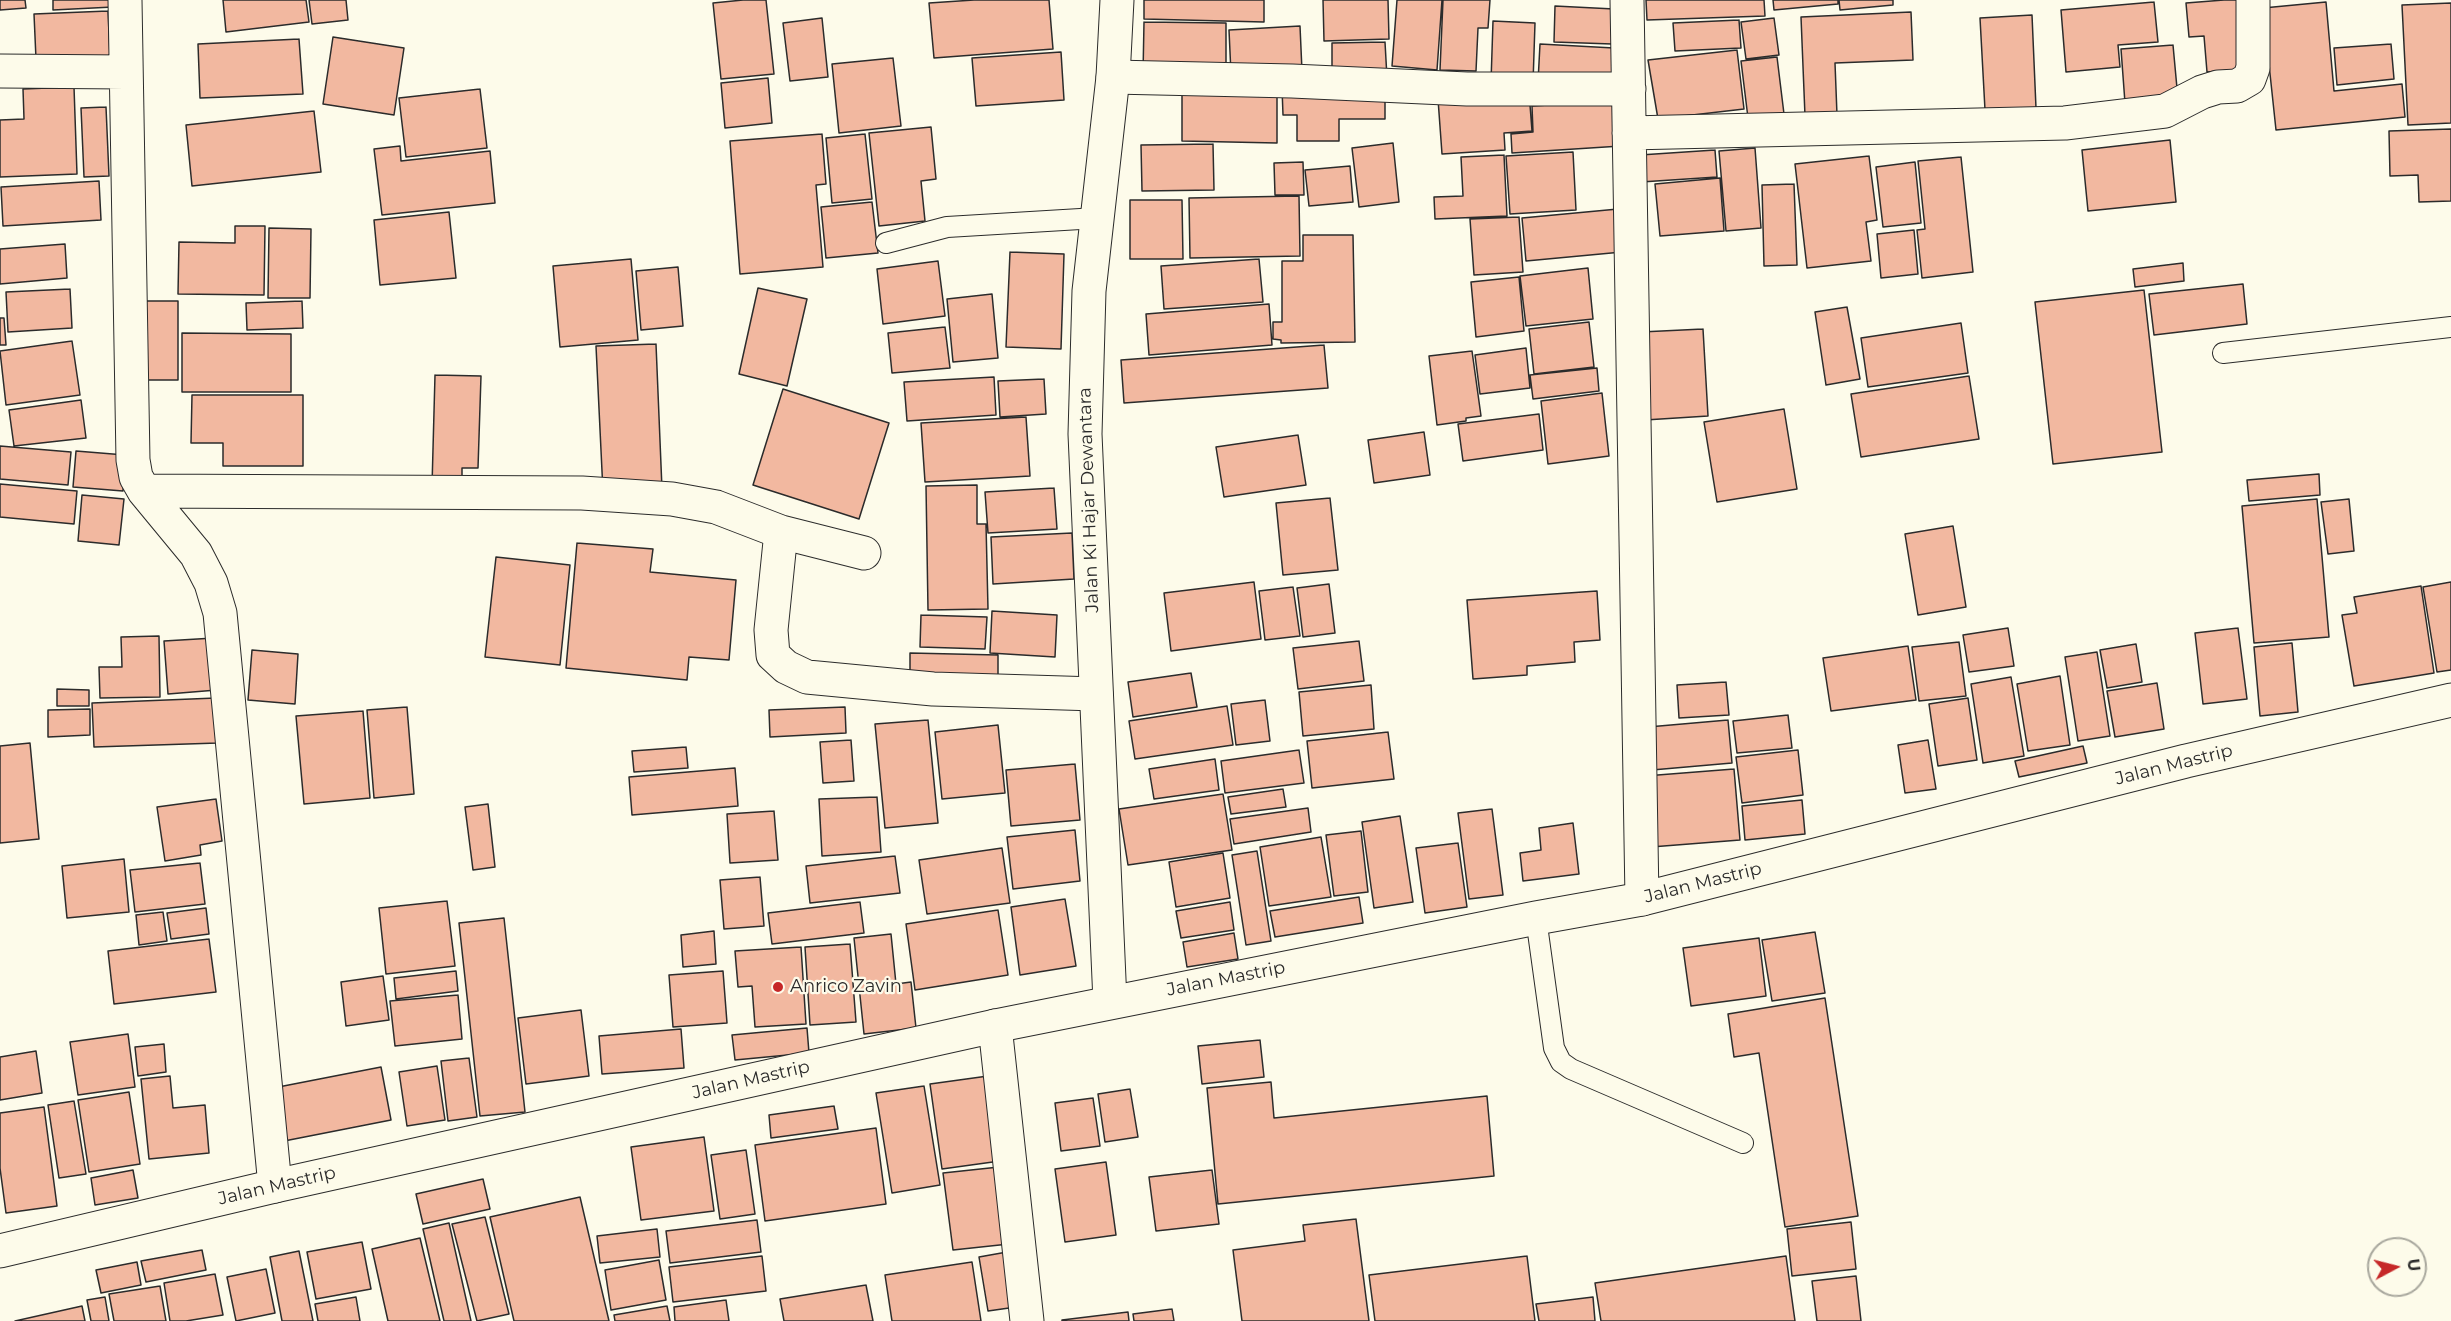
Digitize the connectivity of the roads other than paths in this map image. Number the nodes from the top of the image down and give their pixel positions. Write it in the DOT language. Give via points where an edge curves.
graph roads {
  1 [pos="125,0"];
  2 [pos="1117,0"];
  3 [pos="1627,0"];
  4 [pos="2253,0"];
  5 [pos="0,71"];
  6 [pos="126,72"];
  7 [pos="1113,77"];
  8 [pos="1629,89"];
  9 [pos="1629,133"];
  10 [pos="1097,218"];
  11 [pos="886,243"];
  12 [pos="2451,327"];
  13 [pos="2223,353"];
  14 [pos="144,491"];
  15 [pos="781,532"];
  16 [pos="864,553"];
  17 [pos="1096,694"];
  18 [pos="2451,700"];
  19 [pos="1642,899"];
  20 [pos="1536,918"];
  21 [pos="1110,1002"];
  22 [pos="995,1026"];
  23 [pos="1743,1143"];
  24 [pos="275,1186"];
  25 [pos="0,1251"];
  26 [pos="1027,1321"];
  1 -- 6 [label="street"];
  2 -- 7 [label="street, Jalan Ki Hajar Dewantara"];
  3 -- 8 [label="street"];
  4 -- 9 [label="street" via="2253,68 2249,79 2237,86 2202,92 2165,111 2065,123"];
  5 -- 6 [label="street"];
  6 -- 14 [label="street" via="132,441 136,477"];
  7 -- 8 [label="street" via="1467,89"];
  7 -- 10 [label="street, Jalan Ki Hajar Dewantara"];
  8 -- 9 [label="street"];
  9 -- 19 [label="street"];
  10 -- 11 [label="lane" via="946,227"];
  10 -- 17 [label="street, Jalan Ki Hajar Dewantara" via="1089,291 1085,434"];
  12 -- 13 [label="lane"];
  14 -- 15 [label="street" via="582,493 672,499 716,507"];
  14 -- 24 [label="street" via="196,554 220,613"];
  15 -- 16 [label="street"];
  15 -- 17 [label="street" via="771,630 773,655 786,668 807,677 933,689"];
  17 -- 21 [label="street, Jalan Ki Hajar Dewantara"];
  18 -- 19 [label="street, Jalan Mastrip" via="2186,761"];
  19 -- 20 [label="street, Jalan Mastrip"];
  20 -- 21 [label="street, Jalan Mastrip"];
  20 -- 23 [label="lane" via="1554,1048 1561,1062"];
  21 -- 22 [label="street, Jalan Mastrip"];
  22 -- 24 [label="street, Jalan Mastrip"];
  22 -- 26 [label="street"];
  24 -- 25 [label="street, Jalan Mastrip"];
}
